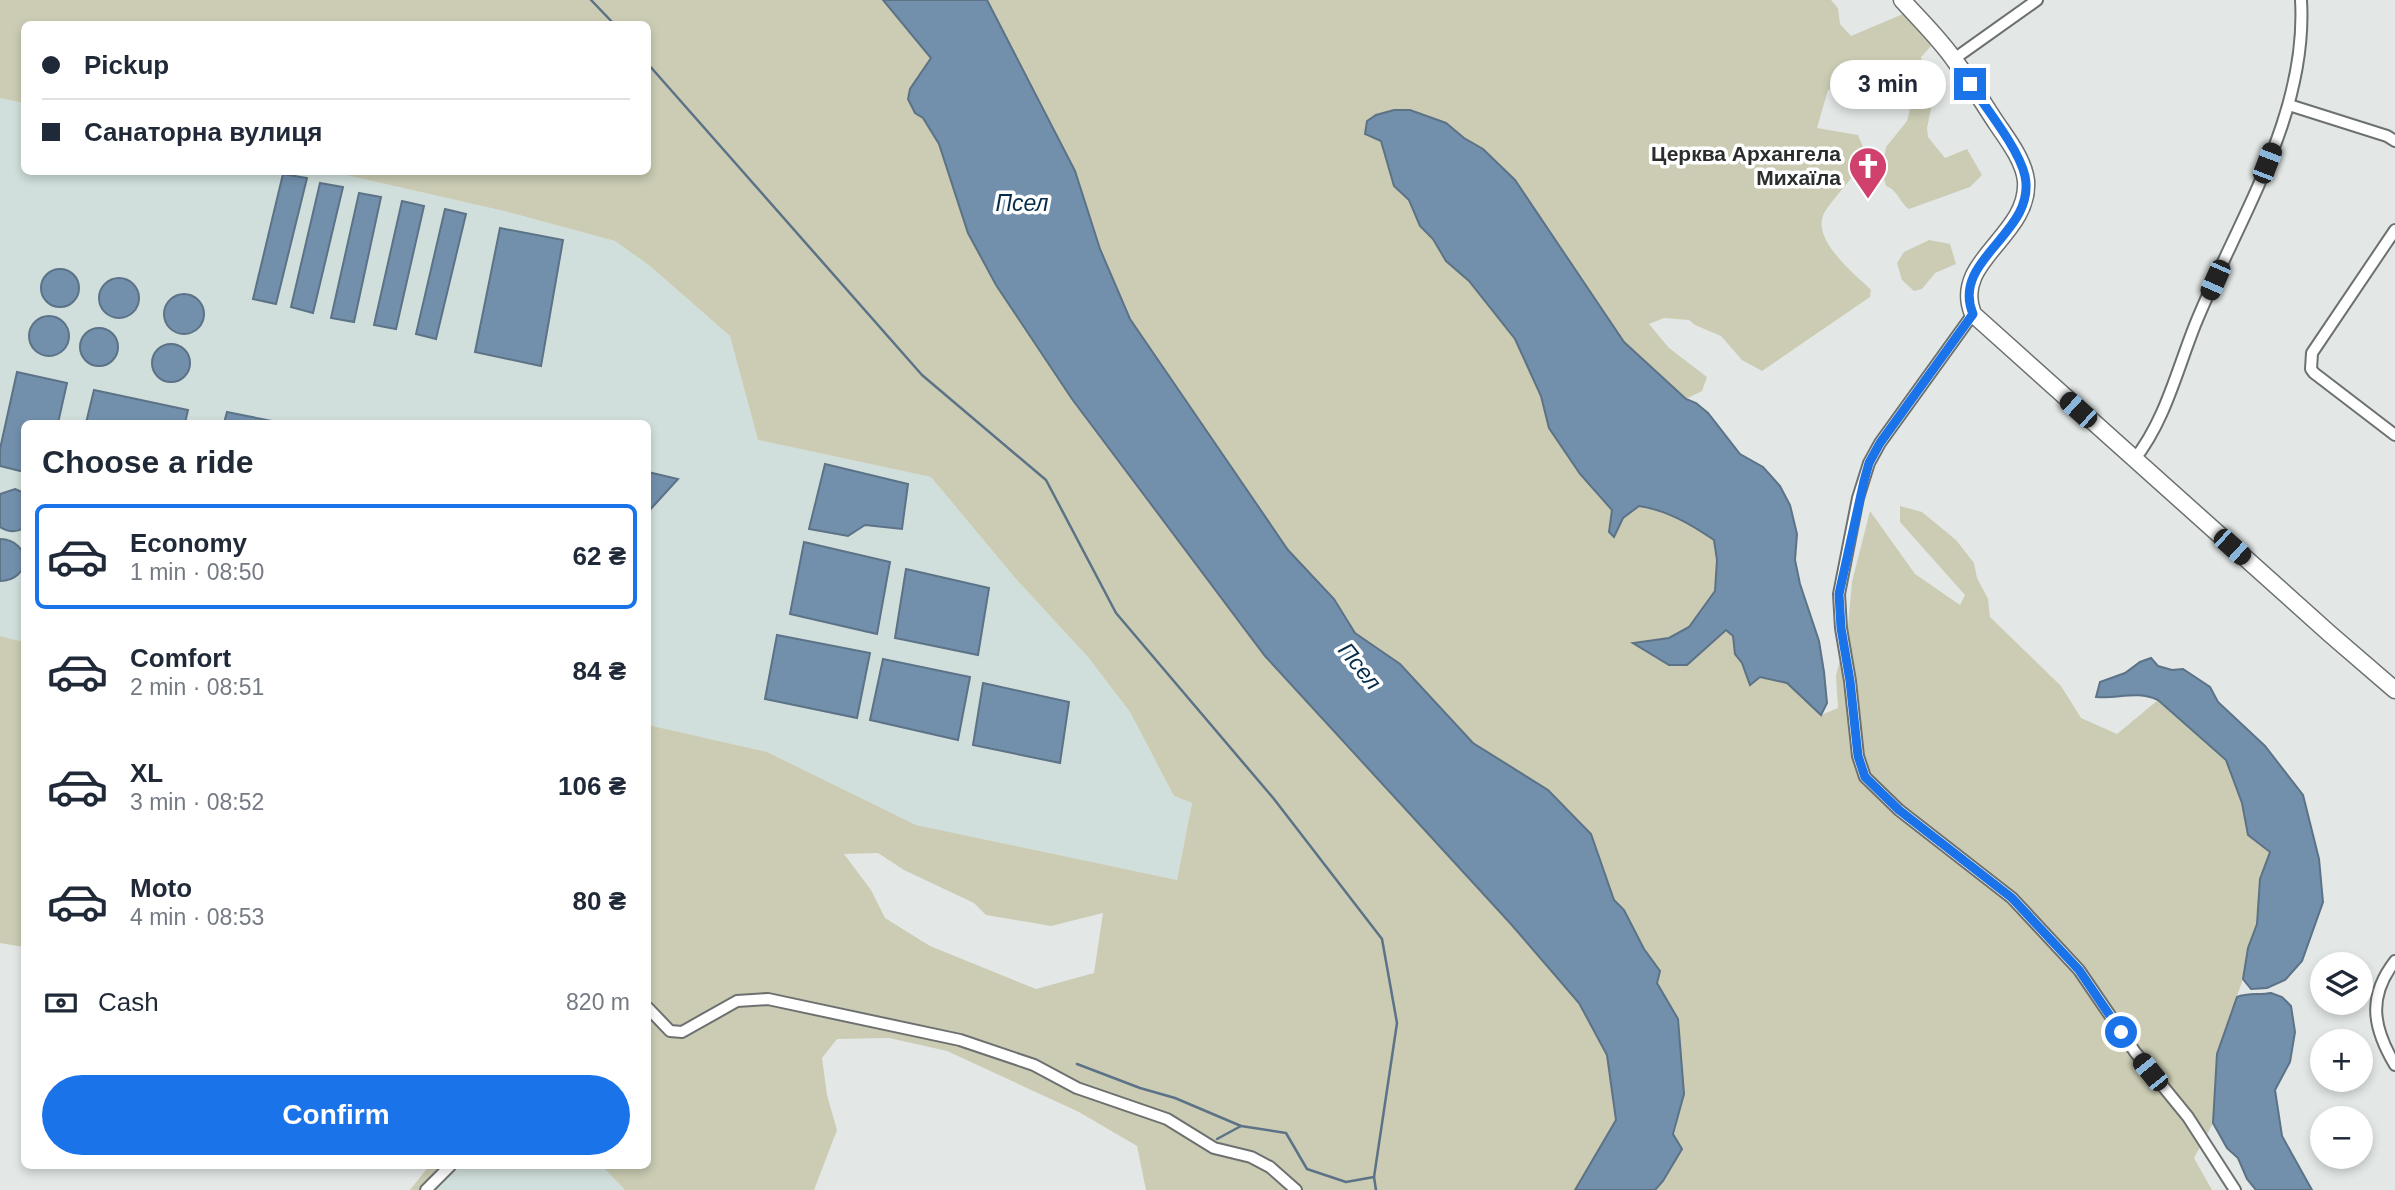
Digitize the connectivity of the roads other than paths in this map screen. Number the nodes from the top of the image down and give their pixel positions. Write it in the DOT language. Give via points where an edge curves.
graph roads {
  1 [pos="1902,0"];
  2 [pos="2037,0"];
  3 [pos="2301,0"];
  4 [pos="1954,59"];
  5 [pos="2289,105"];
  6 [pos="2395,141"];
  7 [pos="2395,230"];
  8 [pos="1973,314"];
  9 [pos="2395,435"];
  10 [pos="2134,460"];
  11 [pos="2395,690"];
  12 [pos="2395,961"];
  13 [pos="651,1011"];
  14 [pos="2395,1065"];
  15 [pos="447,1169"];
  16 [pos="426,1190"];
  17 [pos="1296,1190"];
  18 [pos="2235,1190"];
  1 -- 4 [label="main road"];
  2 -- 4 [label="street"];
  3 -- 5 [label="street" via="2303,28"];
  4 -- 8 [label="main road" via="2010,143 2026,178 2016,220 1971,281 1968,299"];
  5 -- 6 [label="street"];
  5 -- 10 [label="street" via="2158,420"];
  7 -- 9 [label="street" via="2310,361 2314,373"];
  8 -- 10 [label="main road"];
  8 -- 18 [label="street" via="1880,443 1858,498 1839,594 1858,756 1865,777 2012,898 2079,970 2135,1052 2188,1117"];
  10 -- 11 [label="main road"];
  12 -- 14 [label="street" via="2380,984 2375,1009 2385,1049"];
  13 -- 17 [label="street" via="670,1031 682,1032 737,1001 768,999 960,1040 1167,1119 1214,1148 1270,1167"];
  15 -- 16 [label="street"];
}
